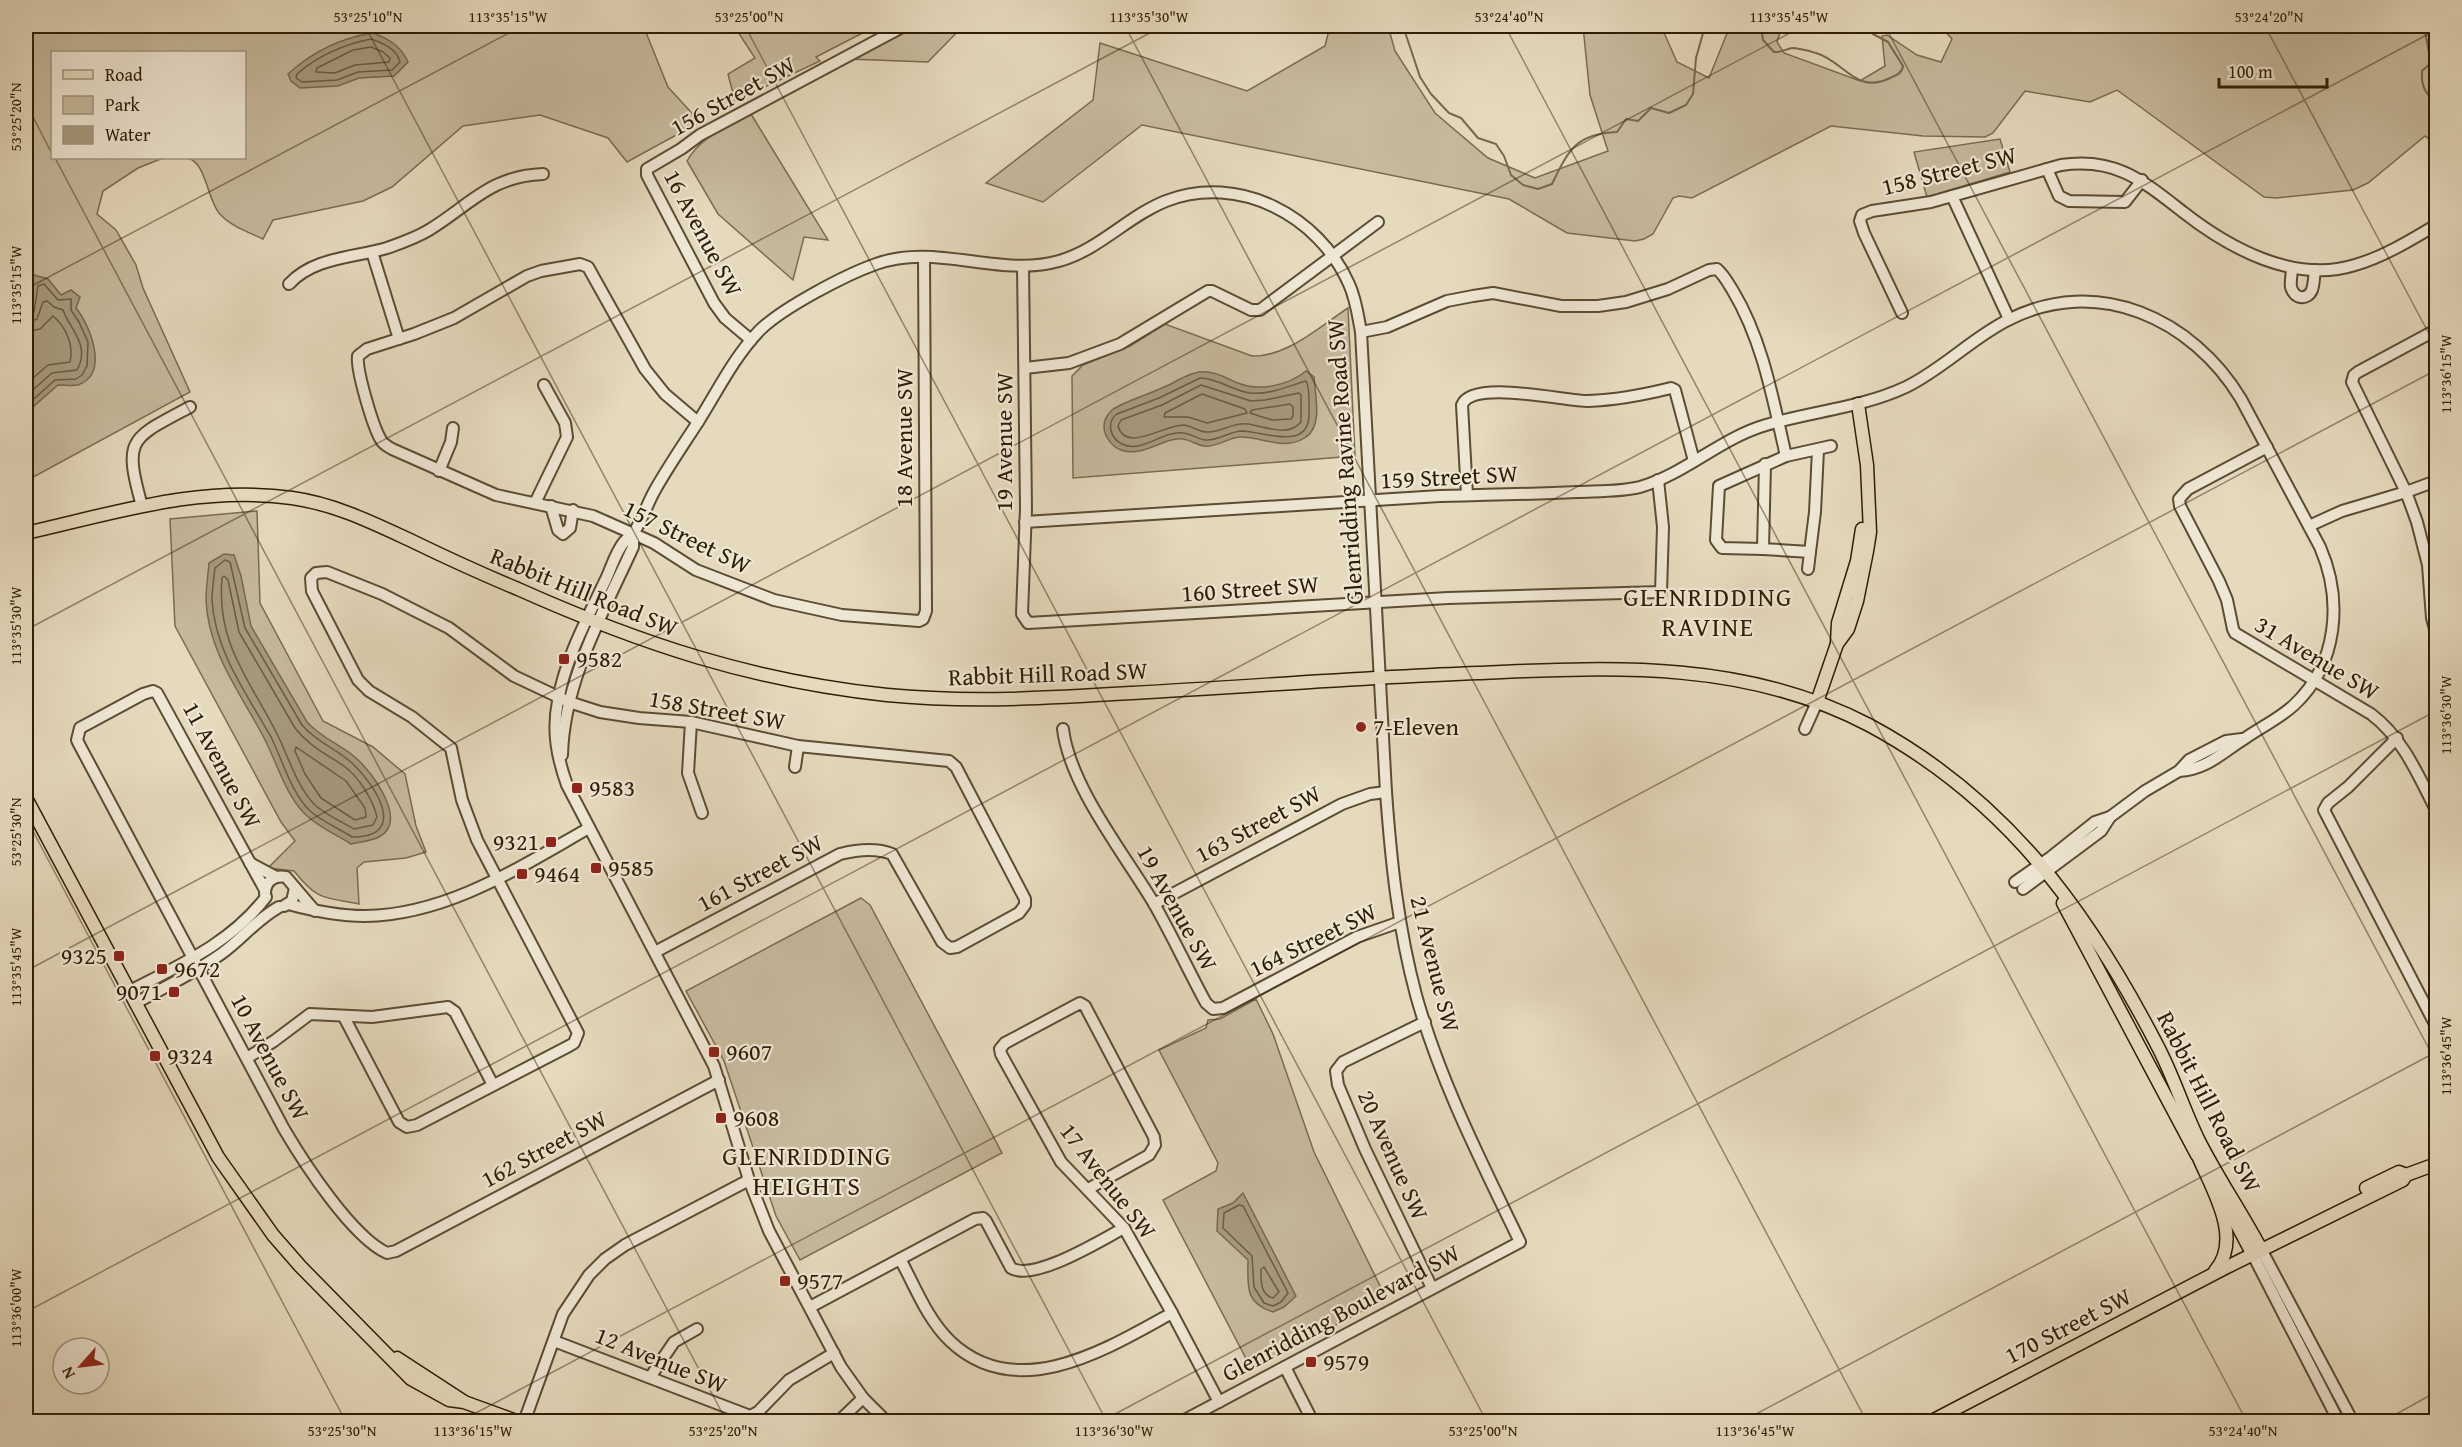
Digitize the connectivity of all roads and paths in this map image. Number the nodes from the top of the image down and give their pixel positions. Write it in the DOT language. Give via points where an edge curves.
graph roads {
  1 [pos="904,26"];
  2 [pos="647,169"];
  3 [pos="2047,169"];
  4 [pos="543,174"];
  5 [pos="2142,180"];
  6 [pos="1952,196"];
  7 [pos="1378,222"];
  8 [pos="2436,225"];
  9 [pos="372,252"];
  10 [pos="1332,256"];
  11 [pos="924,257"];
  12 [pos="1023,266"];
  13 [pos="2292,268"];
  14 [pos="2315,270"];
  15 [pos="289,284"];
  16 [pos="1902,312"];
  17 [pos="2009,319"];
  18 [pos="2436,330"];
  19 [pos="1361,332"];
  20 [pos="399,339"];
  21 [pos="751,340"];
  22 [pos="1025,368"];
  23 [pos="544,385"];
  24 [pos="1858,404"];
  25 [pos="190,406"];
  26 [pos="698,422"];
  27 [pos="1778,423"];
  28 [pos="453,428"];
  29 [pos="1831,446"];
  30 [pos="2267,447"];
  31 [pos="1818,450"];
  32 [pos="1786,456"];
  33 [pos="1694,461"];
  34 [pos="1765,464"];
  35 [pos="439,471"];
  36 [pos="1658,480"];
  37 [pos="2436,481"];
  38 [pos="2406,492"];
  39 [pos="1467,495"];
  40 [pos="1370,501"];
  41 [pos="535,503"];
  42 [pos="142,506"];
  43 [pos="551,506"];
  44 [pos="573,510"];
  45 [pos="1025,522"];
  46 [pos="2309,526"];
  47 [pos="26,533"];
  48 [pos="633,533"];
  49 [pos="1763,549"];
  50 [pos="1810,552"];
  51 [pos="1808,569"];
  52 [pos="1376,602"];
  53 [pos="1023,618"];
  54 [pos="923,619"];
  55 [pos="593,621"];
  56 [pos="2436,633"];
  57 [pos="1380,678"];
  58 [pos="2314,681"];
  59 [pos="153,691"];
  60 [pos="564,700"];
  61 [pos="1817,702"];
  62 [pos="630,705"];
  63 [pos="627,717"];
  64 [pos="690,722"];
  65 [pos="1063,729"];
  66 [pos="1805,729"];
  67 [pos="2397,738"];
  68 [pos="798,746"];
  69 [pos="795,767"];
  70 [pos="1386,792"];
  71 [pos="26,798"];
  72 [pos="2436,810"];
  73 [pos="702,813"];
  74 [pos="589,828"];
  75 [pos="889,852"];
  76 [pos="250,862"];
  77 [pos="2044,868"];
  78 [pos="276,877"];
  79 [pos="496,878"];
  80 [pos="2019,885"];
  81 [pos="295,888"];
  82 [pos="266,893"];
  83 [pos="1154,904"];
  84 [pos="284,905"];
  85 [pos="315,911"];
  86 [pos="1400,922"];
  87 [pos="655,952"];
  88 [pos="2094,960"];
  89 [pos="196,964"];
  90 [pos="130,991"];
  91 [pos="136,1003"];
  92 [pos="1213,1009"];
  93 [pos="344,1017"];
  94 [pos="1425,1022"];
  95 [pos="2436,1026"];
  96 [pos="2156,1041"];
  97 [pos="247,1058"];
  98 [pos="719,1080"];
  99 [pos="494,1085"];
  100 [pos="2199,1158"];
  101 [pos="2436,1164"];
  102 [pos="749,1180"];
  103 [pos="1088,1190"];
  104 [pos="1124,1228"];
  105 [pos="1520,1242"];
  106 [pos="2256,1250"];
  107 [pos="387,1253"];
  108 [pos="900,1258"];
  109 [pos="2213,1275"];
  110 [pos="1432,1288"];
  111 [pos="810,1306"];
  112 [pos="1172,1314"];
  113 [pos="697,1329"];
  114 [pos="554,1341"];
  115 [pos="834,1353"];
  116 [pos="1285,1367"];
  117 [pos="651,1376"];
  118 [pos="863,1398"];
  119 [pos="1219,1402"];
  120 [pos="519,1422"];
  121 [pos="525,1422"];
  122 [pos="838,1422"];
  123 [pos="887,1422"];
  124 [pos="1181,1422"];
  125 [pos="1313,1422"];
  126 [pos="1930,1422"];
  127 [pos="2339,1422"];
  128 [pos="2353,1422"];
  1 -- 2 [label="street, 156 Street SW" via="700,135"];
  2 -- 21 [label="street, 16 Avenue SW" via="646,175 714,303"];
  3 -- 5 [label="street, 158 Street SW" via="2079,162 2102,164"];
  3 -- 5 [label="street, 158 Street SW" via="2059,196 2069,201 2125,202"];
  3 -- 6 [label="street, 158 Street SW"];
  4 -- 9 [label="street" via="498,184 427,231"];
  5 -- 13 [label="street, 158 Street SW" via="2221,237 2267,261"];
  6 -- 16 [label="street, 158 Street SW" via="1862,215 1864,233"];
  6 -- 17 [label="street"];
  7 -- 10 [label="street"];
  8 -- 14 [label="street, 158 Street SW" via="2353,266"];
  9 -- 15 [label="street" via="314,266"];
  9 -- 20 [label="street"];
  10 -- 12 [label="street, Glenridding Ravine Road SW" via="1307,228 1274,206 1236,194 1198,193 1157,205 1072,256"];
  10 -- 19 [label="street, Glenridding Ravine Road SW" via="1353,295"];
  10 -- 22 [label="street" via="1260,310 1251,310 1208,291 1120,344 1069,363"];
  11 -- 12 [label="street, Glenridding Ravine Road SW"];
  11 -- 21 [label="street, Glenridding Ravine Road SW" via="895,259 863,269 777,315"];
  11 -- 54 [label="street, 18 Avenue SW"];
  12 -- 22 [label="street, 19 Avenue SW"];
  13 -- 14 [label="street, 158 Street SW"];
  13 -- 14 [label="street" via="2290,284 2296,296 2302,298 2313,288"];
  17 -- 24 [label="street, 159 Street SW" via="1908,386"];
  17 -- 30 [label="street, 159 Street SW" via="2039,308 2082,302 2156,317 2217,365 2238,393"];
  18 -- 38 [label="street" via="2358,372 2352,379 2356,395"];
  19 -- 27 [label="street" via="1387,327 1447,301 1484,294 1562,306 1626,302 1668,290 1713,268 1723,275 1754,332"];
  19 -- 40 [label="street, Glenridding Ravine Road SW"];
  20 -- 26 [label="street" via="454,318 527,276 585,265 645,369 665,394"];
  20 -- 35 [label="street, 157 Street SW" via="367,349 358,356 377,431 382,442"];
  21 -- 26 [label="street, Glenridding Ravine Road SW"];
  22 -- 45 [label="street, 19 Avenue SW"];
  23 -- 41 [label="street" via="565,423 567,436"];
  24 -- 27 [label="street, 159 Street SW"];
  24 -- 61 [label="main road" via="1867,465 1870,532 1848,629 1837,644"];
  25 -- 42 [label="street" via="157,424 136,442 131,462"];
  26 -- 48 [label="street, Glenridding Ravine Road SW" via="655,489"];
  27 -- 32 [label="street"];
  27 -- 33 [label="street, 159 Street SW" via="1750,431"];
  28 -- 35 [label="street"];
  29 -- 31 [label="street"];
  30 -- 46 [label="street, 159 Street SW"];
  30 -- 58 [label="street, 31 Avenue SW" via="2188,489 2179,499 2180,506 2223,588 2233,629"];
  31 -- 32 [label="street"];
  31 -- 50 [label="street"];
  32 -- 34 [label="street"];
  33 -- 36 [label="street, 159 Street SW"];
  33 -- 39 [label="street" via="1675,390 1671,388 1586,401 1490,392 1464,400 1461,411"];
  34 -- 49 [label="street"];
  34 -- 49 [label="street" via="1719,486 1716,540 1722,548"];
  35 -- 41 [label="street, 157 Street SW" via="496,495"];
  36 -- 39 [label="street, 159 Street SW" via="1629,489"];
  36 -- 52 [label="street, 160 Street SW" via="1663,527 1661,592"];
  37 -- 38 [label="street"];
  38 -- 46 [label="street" via="2342,511"];
  38 -- 56 [label="street" via="2428,565"];
  39 -- 40 [label="street, 159 Street SW"];
  40 -- 45 [label="street, 159 Street SW"];
  40 -- 52 [label="street, Glenridding Ravine Road SW"];
  41 -- 43 [label="street, 157 Street SW"];
  42 -- 47 [label="main road, Rabbit Hill Road SW"];
  42 -- 55 [label="main road, Rabbit Hill Road SW" via="182,497 232,494 320,504 363,518"];
  43 -- 44 [label="street, 157 Street SW"];
  43 -- 44 [label="street" via="558,530 563,534 570,528"];
  44 -- 48 [label="street, 157 Street SW"];
  45 -- 53 [label="street, 19 Avenue SW"];
  46 -- 58 [label="street, 159 Street SW" via="2325,560 2334,600 2329,649"];
  48 -- 54 [label="street, 157 Street SW" via="696,570 774,600 853,617 915,622"];
  48 -- 55 [label="street" via="633,547"];
  49 -- 50 [label="street"];
  50 -- 51 [label="street"];
  52 -- 53 [label="street, 160 Street SW" via="1032,624"];
  52 -- 57 [label="street, Glenridding Ravine Road SW"];
  55 -- 57 [label="main road, Rabbit Hill Road SW" via="664,648 756,675 889,695 989,700"];
  55 -- 60 [label="street"];
  57 -- 61 [label="main road, Rabbit Hill Road SW" via="1629,668 1715,675"];
  57 -- 70 [label="street, 21 Avenue SW"];
  58 -- 67 [label="street, 31 Avenue SW" via="2371,714"];
  58 -- 77 [label="street, 159 Street SW" via="2288,711 2229,751 2193,771 2180,771 2145,791 2110,817 2101,831"];
  59 -- 76 [label="street, 11 Avenue SW" via="165,704"];
  59 -- 89 [label="street, 10 Avenue SW" via="86,724 78,733 80,746"];
  60 -- 63 [label="street, 158 Street SW"];
  60 -- 74 [label="street" via="555,740 559,763"];
  60 -- 79 [label="street, 158 Street SW" via="514,676 435,620 367,587 327,572 311,578 312,591 358,680 412,717 453,752 466,815"];
  61 -- 66 [label="street"];
  61 -- 77 [label="main road, Rabbit Hill Road SW" via="1877,730 1943,771 1989,809"];
  62 -- 63 [label="street, 158 Street SW"];
  63 -- 64 [label="street, 158 Street SW"];
  64 -- 68 [label="street, 158 Street SW"];
  64 -- 73 [label="street" via="688,773"];
  65 -- 83 [label="street, 19 Avenue SW" via="1070,760"];
  67 -- 72 [label="street, 31 Avenue SW"];
  67 -- 95 [label="street" via="2324,810"];
  68 -- 69 [label="street, 158 Street SW"];
  68 -- 75 [label="street, 158 Street SW" via="949,761 956,767 1022,892 1025,905 1019,913 957,947 946,946"];
  70 -- 83 [label="street, 163 Street SW" via="1342,804"];
  70 -- 86 [label="street, 21 Avenue SW"];
  71 -- 90 [label="main road"];
  74 -- 79 [label="street"];
  74 -- 87 [label="street"];
  75 -- 87 [label="street, 161 Street SW" via="840,854"];
  76 -- 78 [label="street, 11 Avenue SW"];
  76 -- 82 [label="street, 11 Avenue SW"];
  77 -- 80 [label="street, 159 Street SW"];
  77 -- 88 [label="main road, Rabbit Hill Road SW"];
  77 -- 96 [label="main road, Rabbit Hill Road SW" via="2112,963"];
  78 -- 81 [label="street" via="286,878"];
  78 -- 82 [label="street" via="268,882"];
  79 -- 85 [label="street" via="460,896 417,910 365,916"];
  79 -- 99 [label="street" via="578,1033 574,1043"];
  81 -- 84 [label="street" via="294,897"];
  81 -- 85 [label="street"];
  82 -- 84 [label="street" via="271,903"];
  82 -- 89 [label="street" via="234,931"];
  83 -- 92 [label="street, 19 Avenue SW" via="1206,1003"];
  84 -- 85 [label="street"];
  84 -- 89 [label="street" via="264,916 236,943"];
  86 -- 92 [label="street, 164 Street SW" via="1357,937 1223,1008"];
  86 -- 94 [label="street, 21 Avenue SW"];
  87 -- 98 [label="street"];
  88 -- 96 [label="main road" via="2108,975 2146,1041"];
  88 -- 100 [label="main road, Rabbit Hill Road SW"];
  89 -- 90 [label="street"];
  89 -- 91 [label="street"];
  89 -- 97 [label="street, 10 Avenue SW"];
  90 -- 91 [label="main road"];
  91 -- 120 [label="main road" via="218,1156 255,1212 300,1266 381,1348 464,1402"];
  93 -- 97 [label="street" via="310,1014"];
  93 -- 99 [label="street" via="452,1008"];
  93 -- 99 [label="street" via="399,1122 406,1127"];
  94 -- 105 [label="street, 21 Avenue SW" via="1457,1109"];
  94 -- 110 [label="street, 20 Avenue SW" via="1342,1062 1336,1071 1338,1085 1365,1149"];
  96 -- 106 [label="main road, Rabbit Hill Road SW" via="2200,1144"];
  97 -- 107 [label="street, 10 Avenue SW" via="311,1172 374,1246"];
  98 -- 102 [label="street"];
  98 -- 107 [label="street, 162 Street SW"];
  100 -- 106 [label="main road, Rabbit Hill Road SW"];
  100 -- 109 [label="main road" via="2225,1229 2226,1254"];
  101 -- 106 [label="main road, 170 Street SW" via="2406,1175 2403,1180"];
  102 -- 111 [label="street" via="769,1231"];
  102 -- 114 [label="street" via="605,1259 568,1304"];
  103 -- 103 [label="street, 17 Avenue SW" via="1061,1162 1000,1049 1013,1038 1080,1003 1155,1145 1149,1155"];
  103 -- 104 [label="street, 17 Avenue SW"];
  104 -- 108 [label="street" via="1069,1257 1025,1272 1011,1268 982,1218"];
  104 -- 112 [label="street, 17 Avenue SW"];
  105 -- 110 [label="street, Glenridding Boulevard SW"];
  106 -- 109 [label="main road, 170 Street SW"];
  106 -- 127 [label="street, Rabbit Hill Road SW"];
  106 -- 128 [label="street, Rabbit Hill Road SW"];
  108 -- 111 [label="street"];
  108 -- 112 [label="street" via="927,1310 949,1340 966,1354 1012,1371 1037,1370 1092,1356"];
  109 -- 126 [label="main road, 170 Street SW"];
  110 -- 116 [label="street, Glenridding Boulevard SW"];
  111 -- 115 [label="street"];
  112 -- 119 [label="street, 17 Avenue SW"];
  113 -- 117 [label="street" via="674,1342"];
  114 -- 117 [label="street, 12 Avenue SW"];
  114 -- 121 [label="street"];
  115 -- 117 [label="street, 12 Avenue SW" via="789,1380 754,1415 746,1416"];
  115 -- 118 [label="street"];
  116 -- 119 [label="street, Glenridding Boulevard SW"];
  116 -- 125 [label="street"];
  118 -- 122 [label="street"];
  118 -- 123 [label="street"];
  119 -- 124 [label="street, Glenridding Boulevard SW"];
}
